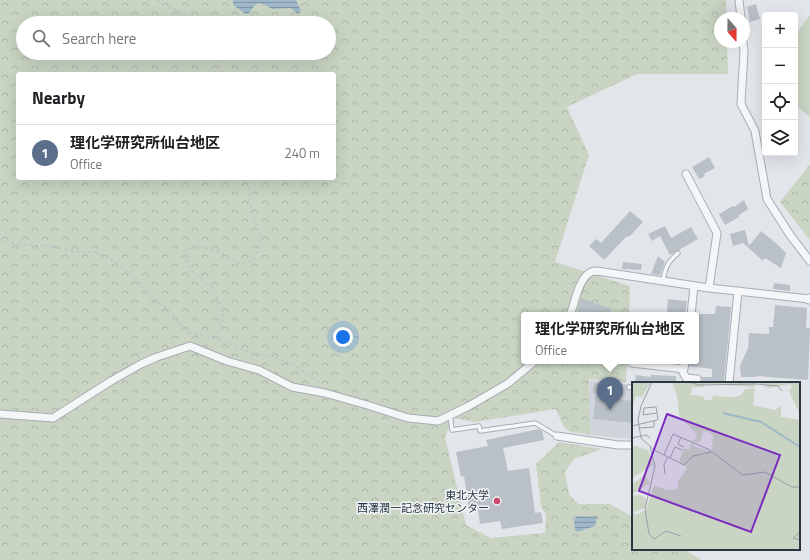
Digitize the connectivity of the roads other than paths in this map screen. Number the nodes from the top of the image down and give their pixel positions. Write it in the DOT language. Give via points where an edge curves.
graph roads {
  1 [pos="739,0"];
  2 [pos="740,12"];
  3 [pos="744,48"];
  4 [pos="686,174"];
  5 [pos="678,253"];
  6 [pos="810,261"];
  7 [pos="663,281"];
  8 [pos="694,286"];
  9 [pos="709,288"];
  10 [pos="738,291"];
  11 [pos="810,299"];
  12 [pos="571,312"];
  13 [pos="691,312"];
  14 [pos="531,364"];
  15 [pos="639,364"];
  16 [pos="685,364"];
  17 [pos="646,365"];
  18 [pos="681,368"];
  19 [pos="646,373"];
  20 [pos="697,379"];
  21 [pos="729,382"];
  22 [pos="0,414"];
  23 [pos="450,415"];
  24 [pos="557,436"];
  25 [pos="632,445"];
  1 -- 2 [label="street"];
  3 -- 6 [label="street" via="741,104 755,131 767,199"];
  4 -- 9 [label="street" via="717,233"];
  5 -- 7 [label="lane" via="669,261"];
  7 -- 8 [label="street"];
  7 -- 12 [label="street" via="597,271 589,273 579,288"];
  8 -- 9 [label="street"];
  8 -- 13 [label="street"];
  9 -- 10 [label="street"];
  10 -- 11 [label="street"];
  10 -- 21 [label="street"];
  14 -- 23 [label="street" via="507,384"];
  15 -- 17 [label="street"];
  16 -- 18 [label="street" via="684,369"];
  17 -- 18 [label="street"];
  17 -- 19 [label="street"];
  18 -- 20 [label="street" via="686,378"];
  22 -- 23 [label="street" via="54,418 141,364 190,346 259,370 292,387 334,396 408,418 438,421"];
  23 -- 24 [label="lane" via="452,430 479,426 480,431 535,423"];
  24 -- 25 [label="street"];
}
